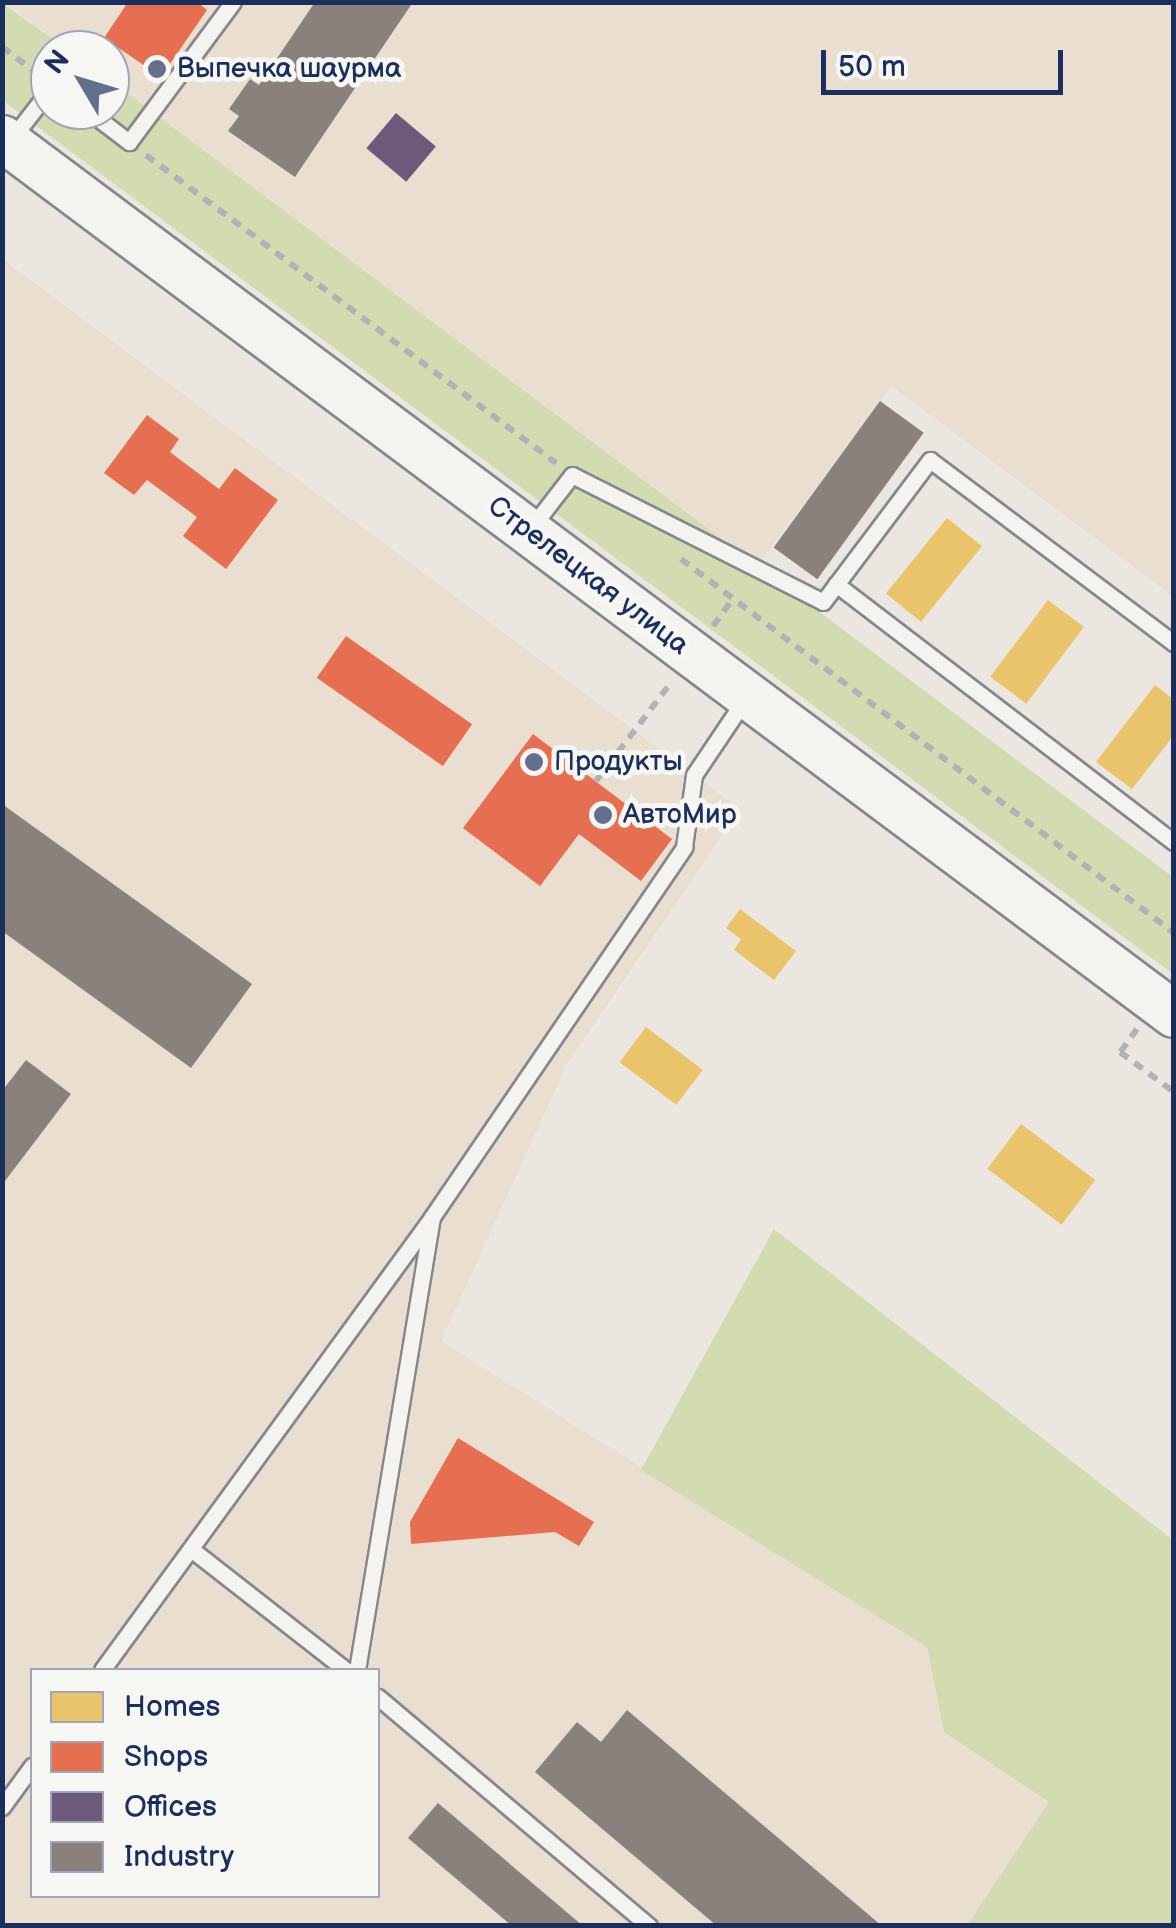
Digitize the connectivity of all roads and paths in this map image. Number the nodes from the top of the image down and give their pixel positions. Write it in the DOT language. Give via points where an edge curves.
graph roads {
  1 [pos="233,2"];
  2 [pos="2,47"];
  3 [pos="30,70"];
  4 [pos="30,111"];
  5 [pos="113,130"];
  6 [pos="6,140"];
  7 [pos="528,532"];
  8 [pos="836,584"];
  9 [pos="733,598"];
  10 [pos="1174,643"];
  11 [pos="692,654"];
  12 [pos="747,696"];
  13 [pos="596,782"];
  14 [pos="1174,842"];
  15 [pos="1174,1014"];
  16 [pos="432,1217"];
  17 [pos="190,1549"];
  18 [pos="103,1668"];
  19 [pos="343,1668"];
  20 [pos="357,1668"];
  21 [pos="380,1698"];
  22 [pos="30,1769"];
  23 [pos="2,1807"];
  24 [pos="649,1926"];
  1 -- 5 [label="lane" via="129,142"];
  2 -- 3 [label="path"];
  4 -- 6 [label="lane"];
  6 -- 7 [label="main road, Стрелецкая улица"];
  7 -- 8 [label="lane" via="572,475 823,602"];
  7 -- 11 [label="main road, Стрелецкая улица"];
  8 -- 10 [label="lane" via="930,460"];
  8 -- 14 [label="lane"];
  9 -- 11 [label="path"];
  11 -- 12 [label="main road, Стрелецкая улица"];
  11 -- 13 [label="path"];
  12 -- 15 [label="main road, Стрелецкая улица"];
  12 -- 16 [label="lane" via="694,774 684,847"];
  16 -- 17 [label="lane"];
  16 -- 20 [label="lane"];
  17 -- 18 [label="lane"];
  17 -- 19 [label="lane"];
  21 -- 24 [label="lane"];
  22 -- 23 [label="lane"];
}
